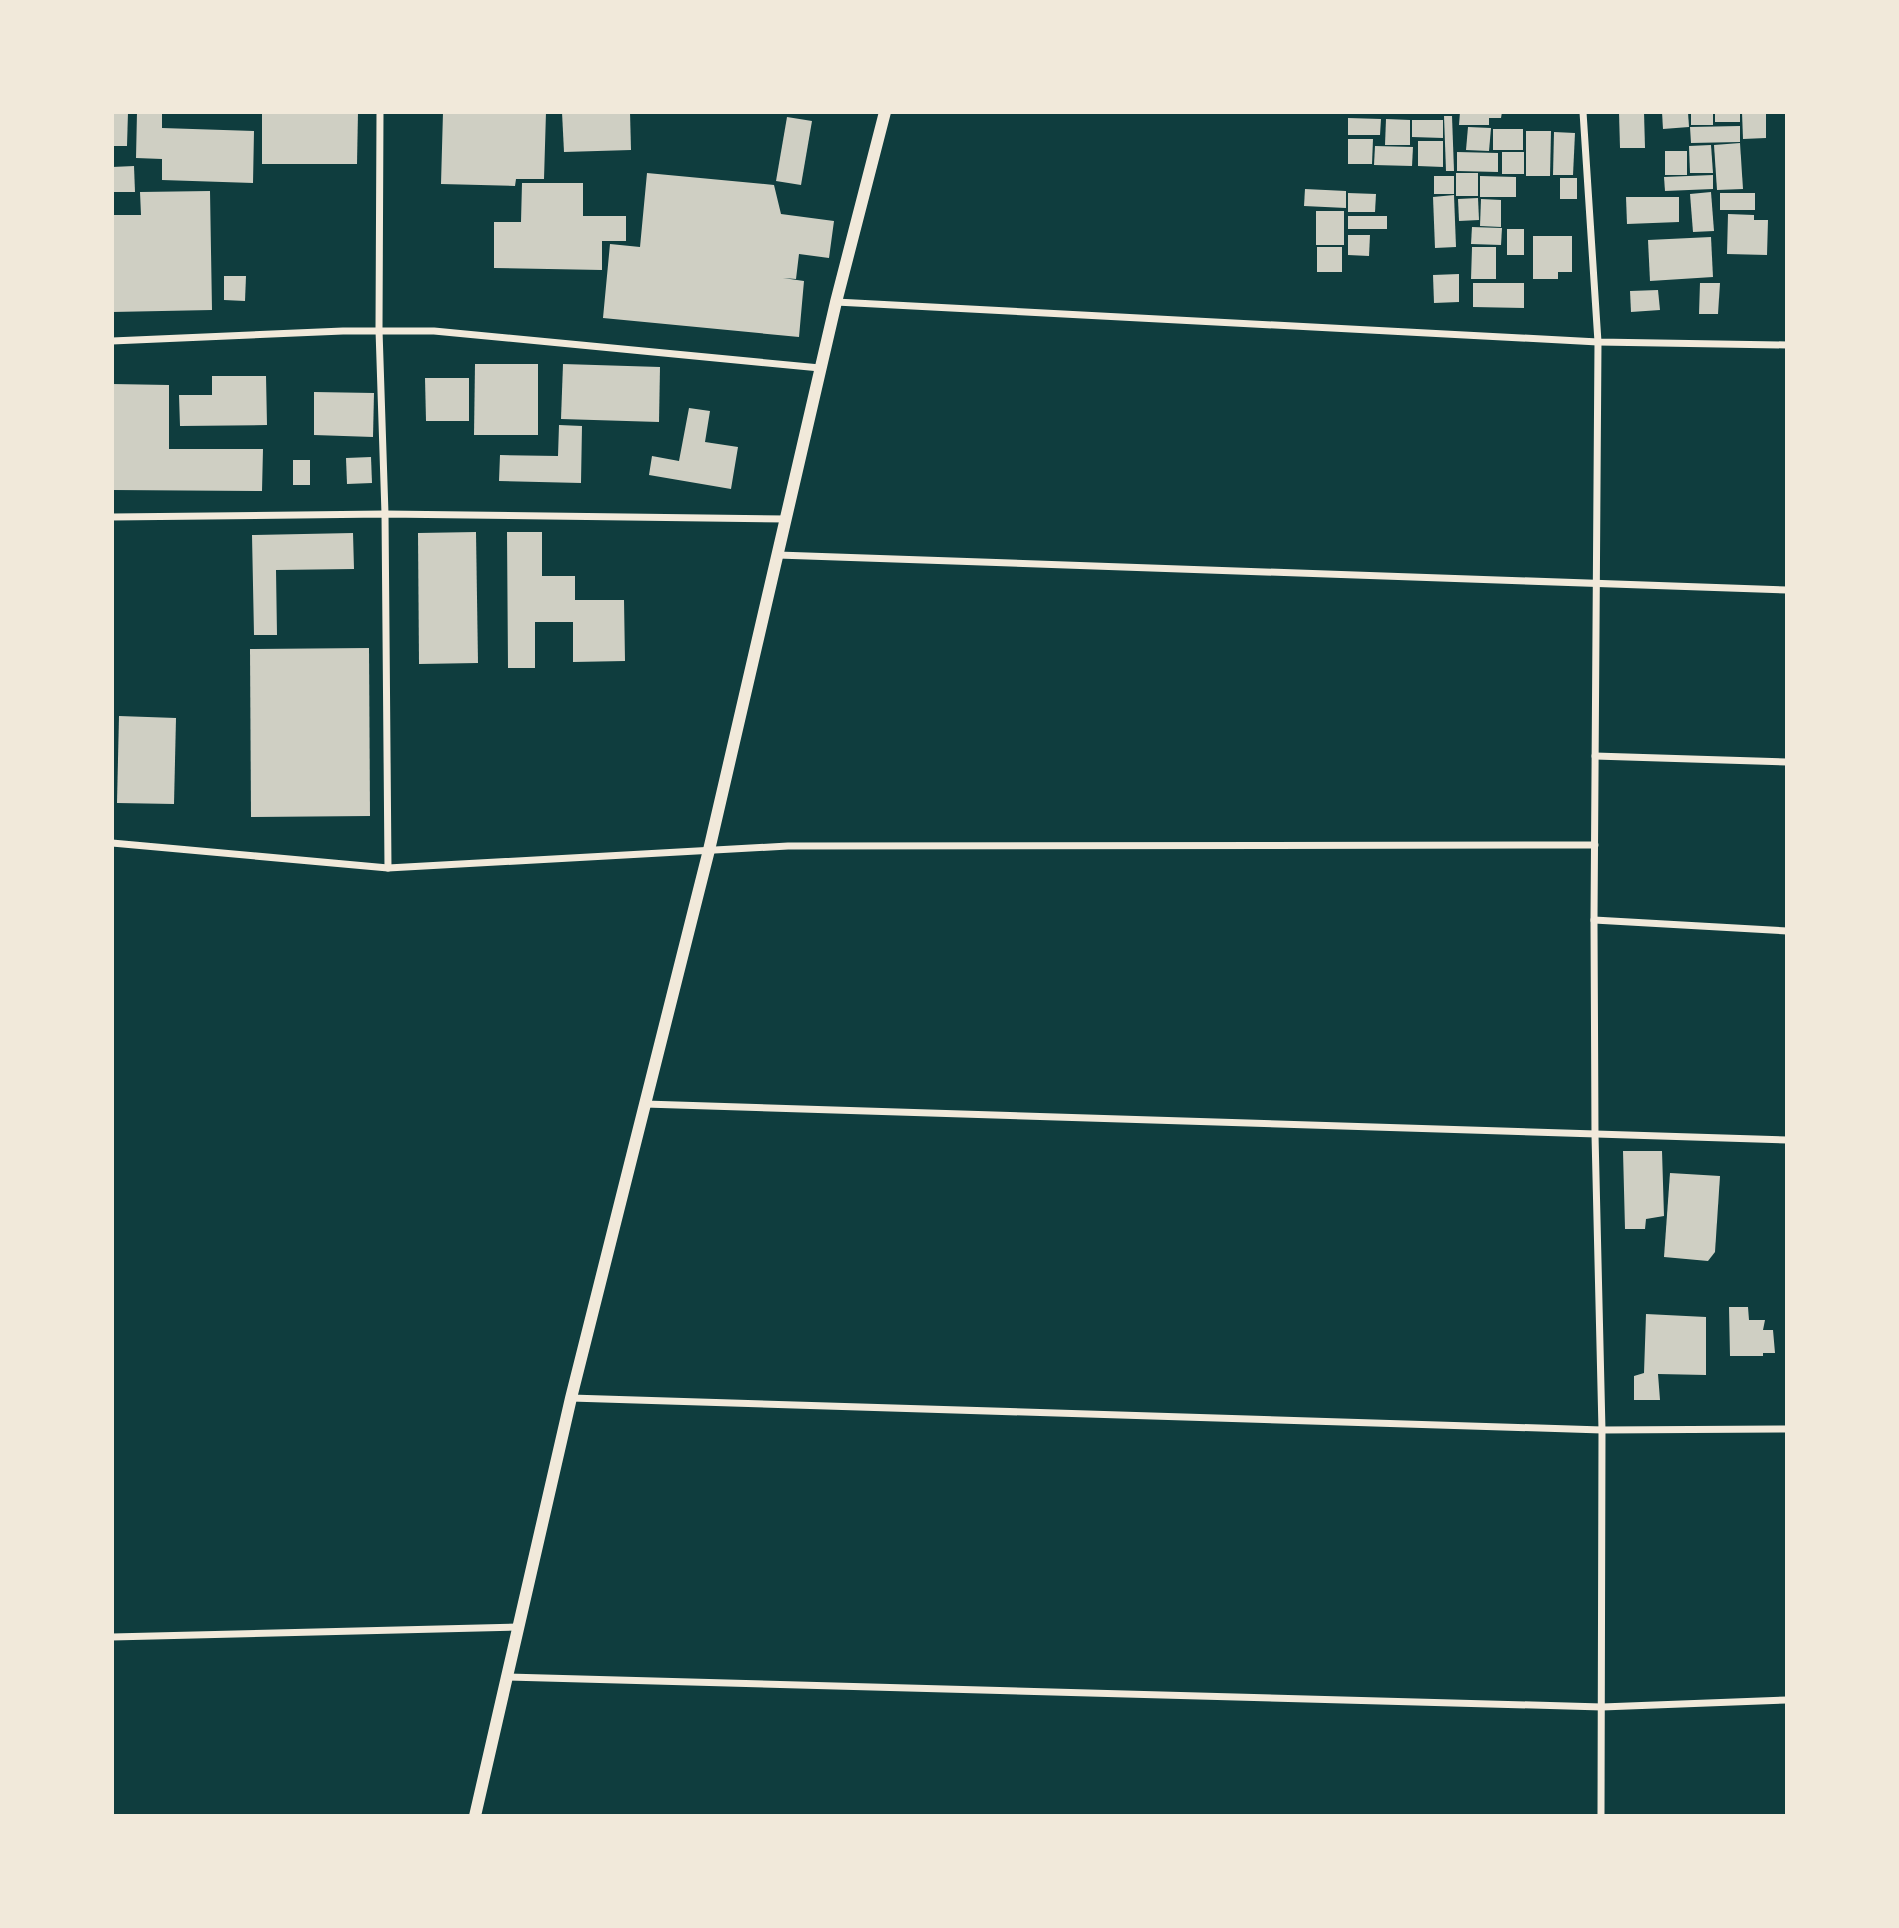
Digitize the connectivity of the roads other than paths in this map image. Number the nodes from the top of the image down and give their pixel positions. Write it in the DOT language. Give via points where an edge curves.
graph roads {
  1 [pos="380,112"];
  2 [pos="885,112"];
  3 [pos="1583,112"];
  4 [pos="836,303"];
  5 [pos="379,330"];
  6 [pos="112,341"];
  7 [pos="1598,342"];
  8 [pos="1787,345"];
  9 [pos="820,368"];
  10 [pos="384,514"];
  11 [pos="112,517"];
  12 [pos="787,519"];
  13 [pos="778,555"];
  14 [pos="1598,583"];
  15 [pos="1787,590"];
  16 [pos="1595,756"];
  17 [pos="1787,762"];
  18 [pos="112,843"];
  19 [pos="1595,845"];
  20 [pos="709,850"];
  21 [pos="388,869"];
  22 [pos="1594,920"];
  23 [pos="1787,932"];
  24 [pos="645,1104"];
  25 [pos="1595,1135"];
  26 [pos="1787,1140"];
  27 [pos="571,1398"];
  28 [pos="1787,1429"];
  29 [pos="1602,1430"];
  30 [pos="519,1627"];
  31 [pos="112,1637"];
  32 [pos="507,1677"];
  33 [pos="1787,1700"];
  34 [pos="1602,1707"];
  35 [pos="475,1816"];
  36 [pos="1601,1816"];
  1 -- 5 [label="street"];
  2 -- 4 [label="street"];
  3 -- 7 [label="street"];
  4 -- 7 [label="street"];
  4 -- 9 [label="street"];
  5 -- 6 [label="street"];
  5 -- 9 [label="street" via="434,331"];
  5 -- 10 [label="street"];
  7 -- 8 [label="street"];
  7 -- 14 [label="street"];
  9 -- 12 [label="street"];
  10 -- 11 [label="street"];
  10 -- 12 [label="street"];
  10 -- 21 [label="street"];
  12 -- 13 [label="street"];
  13 -- 14 [label="street"];
  13 -- 20 [label="street"];
  14 -- 15 [label="street"];
  14 -- 16 [label="street"];
  16 -- 17 [label="street"];
  16 -- 19 [label="street"];
  18 -- 21 [label="street"];
  19 -- 20 [label="street" via="788,846"];
  19 -- 22 [label="street"];
  20 -- 21 [label="street"];
  20 -- 24 [label="street"];
  22 -- 23 [label="street"];
  22 -- 25 [label="street"];
  24 -- 25 [label="street"];
  24 -- 27 [label="street"];
  25 -- 26 [label="street"];
  25 -- 29 [label="street"];
  27 -- 29 [label="street"];
  27 -- 30 [label="street"];
  28 -- 29 [label="street"];
  29 -- 34 [label="street"];
  30 -- 31 [label="street"];
  30 -- 32 [label="street"];
  32 -- 34 [label="street"];
  32 -- 35 [label="street"];
  33 -- 34 [label="street"];
  34 -- 36 [label="street"];
}
